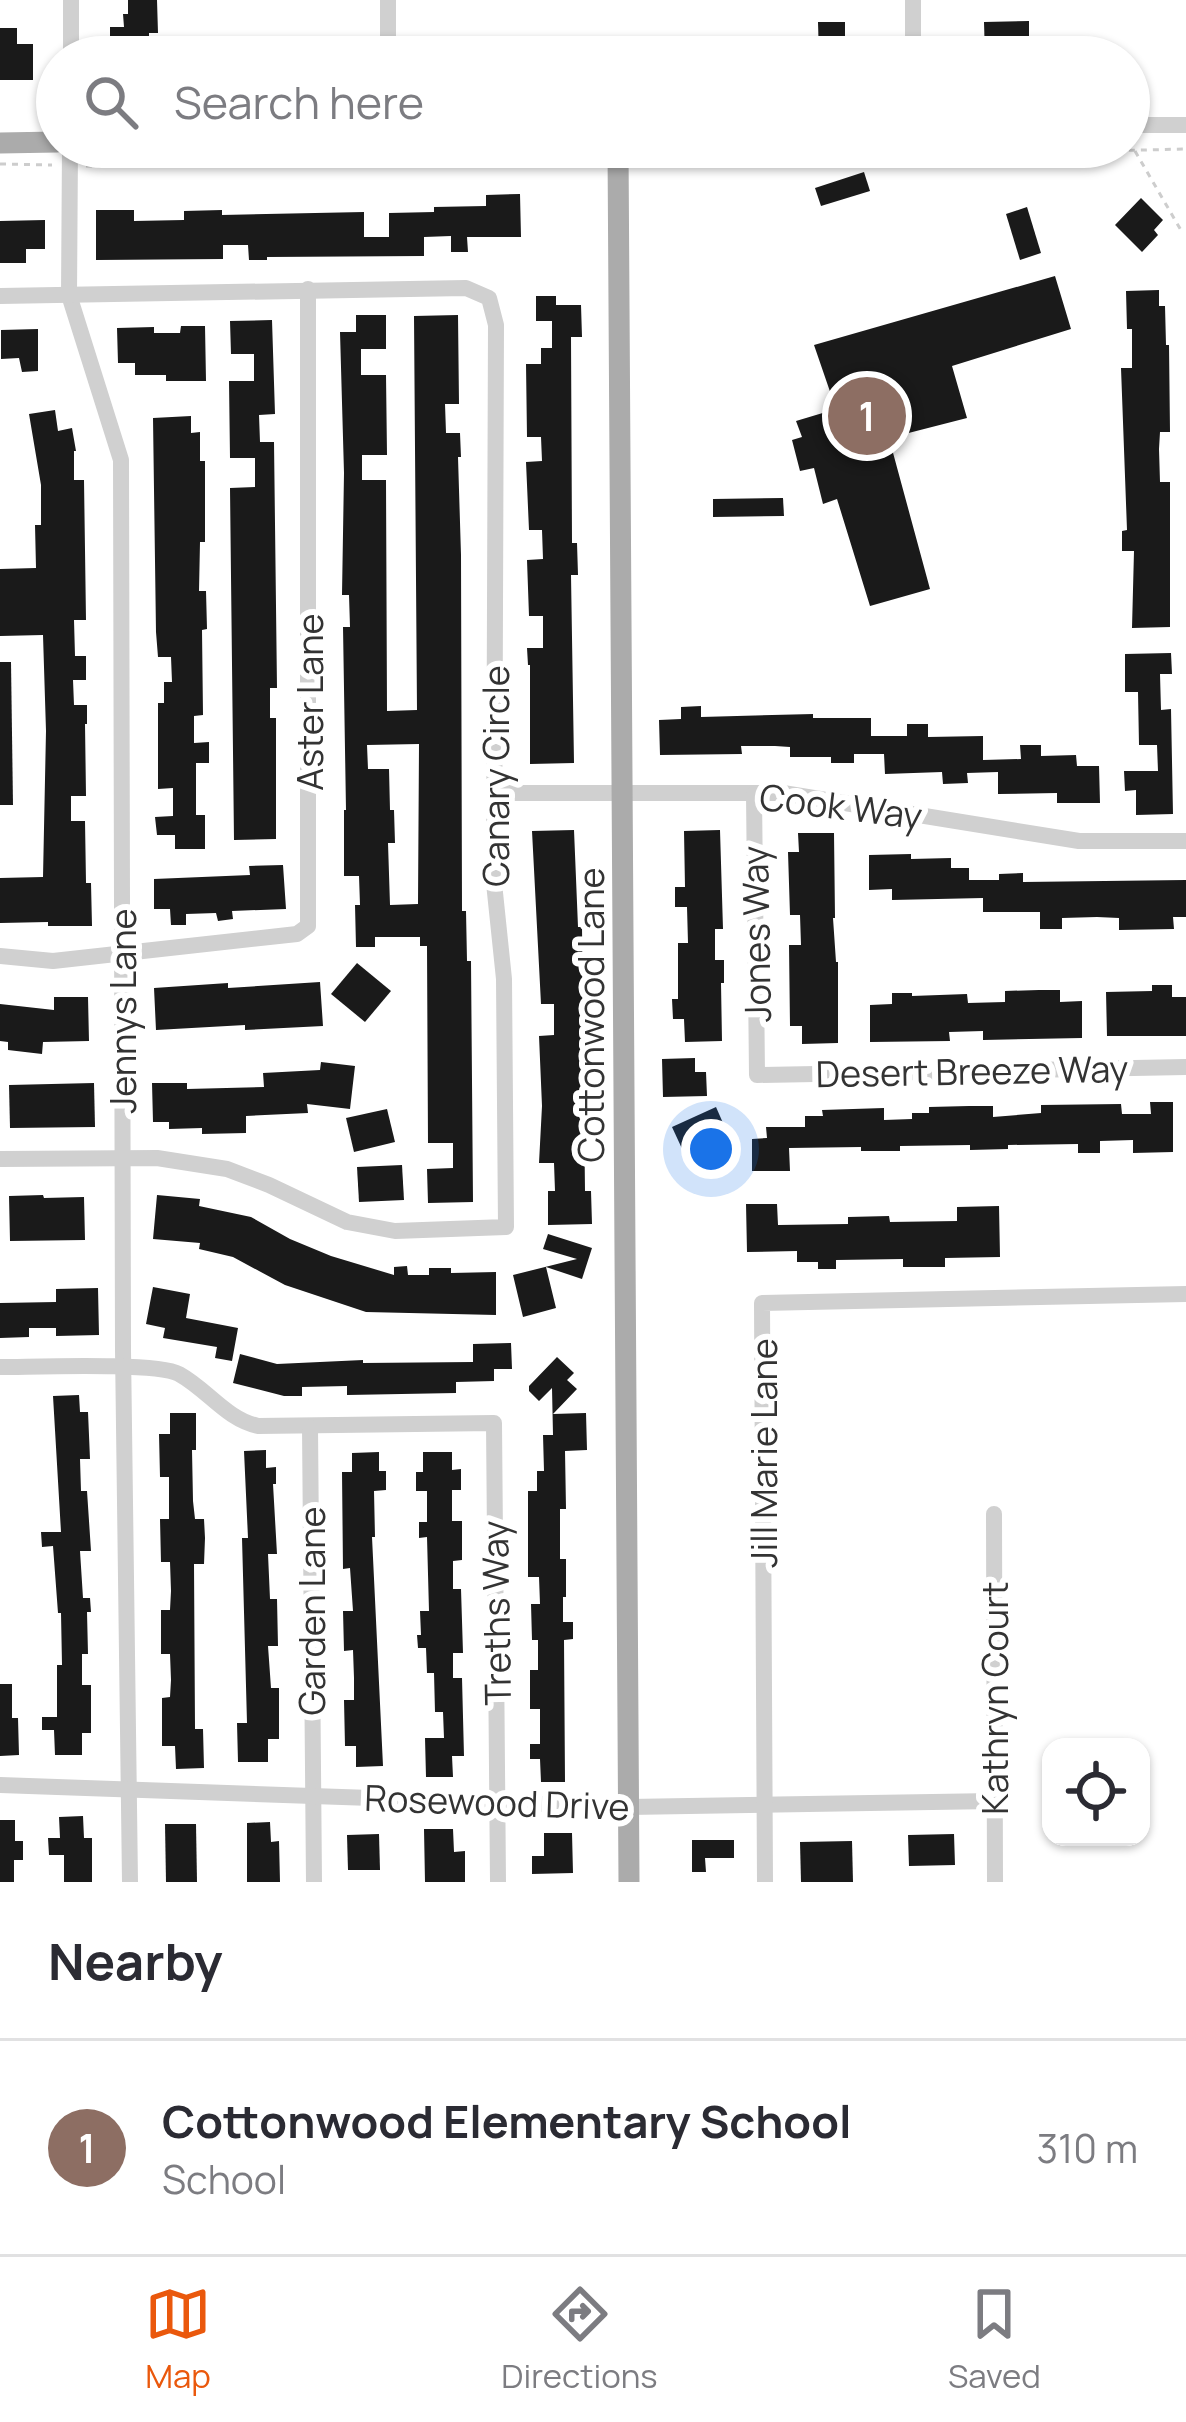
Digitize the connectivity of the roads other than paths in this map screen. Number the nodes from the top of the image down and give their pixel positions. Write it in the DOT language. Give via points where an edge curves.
graph roads {
  1 [pos="71,0"];
  2 [pos="388,0"];
  3 [pos="914,0"];
  4 [pos="70,36"];
  5 [pos="386,36"];
  6 [pos="913,36"];
  7 [pos="1150,125"];
  8 [pos="1186,125"];
  9 [pos="36,142"];
  10 [pos="0,143"];
  11 [pos="70,168"];
  12 [pos="617,168"];
  13 [pos="308,290"];
  14 [pos="69,295"];
  15 [pos="0,296"];
  16 [pos="622,792"];
  17 [pos="495,793"];
  18 [pos="754,794"];
  19 [pos="1186,841"];
  20 [pos="123,952"];
  21 [pos="0,956"];
  22 [pos="1186,1067"];
  23 [pos="758,1075"];
  24 [pos="122,1158"];
  25 [pos="0,1159"];
  26 [pos="1186,1294"];
  27 [pos="0,1367"];
  28 [pos="124,1367"];
  29 [pos="310,1427"];
  30 [pos="994,1514"];
  31 [pos="0,1785"];
  32 [pos="130,1789"];
  33 [pos="312,1795"];
  34 [pos="994,1801"];
  35 [pos="497,1803"];
  36 [pos="765,1804"];
  37 [pos="628,1807"];
  38 [pos="130,1882"];
  39 [pos="314,1882"];
  40 [pos="498,1882"];
  41 [pos="629,1882"];
  42 [pos="766,1882"];
  43 [pos="995,1882"];
  1 -- 4 [label="street"];
  2 -- 5 [label="street"];
  3 -- 6 [label="street"];
  7 -- 8 [label="street"];
  9 -- 10 [label="main road"];
  11 -- 14 [label="street, Jennys Lane"];
  12 -- 16 [label="main road, Cottonwood Lane"];
  13 -- 14 [label="street, Canary Circle"];
  13 -- 17 [label="street, Canary Circle" via="466,288 489,298 494,311"];
  13 -- 20 [label="street, Aster Lane" via="308,926 297,934"];
  14 -- 15 [label="street, Canary Circle"];
  14 -- 20 [label="street, Jennys Lane" via="121,460"];
  16 -- 17 [label="street, Cook Way"];
  16 -- 18 [label="street, Cook Way"];
  16 -- 37 [label="main road, Cottonwood Lane"];
  17 -- 24 [label="street, Canary Circle" via="506,1227 395,1231 347,1222 227,1169"];
  18 -- 19 [label="street, Cook Way" via="1079,841"];
  18 -- 23 [label="street, Jones Way"];
  20 -- 21 [label="street" via="53,961"];
  20 -- 24 [label="street, Jennys Lane"];
  22 -- 23 [label="street, Desert Breeze Way"];
  24 -- 25 [label="street, Canary Circle"];
  24 -- 28 [label="street, Jennys Lane"];
  26 -- 36 [label="street, Jill Marie Lane" via="762,1303"];
  27 -- 28 [label="street"];
  28 -- 29 [label="street" via="175,1371 246,1423"];
  28 -- 32 [label="street, Jennys Lane"];
  29 -- 33 [label="street, Garden Lane"];
  29 -- 35 [label="street, Treths Way" via="494,1423"];
  30 -- 34 [label="street, Kathryn Court"];
  31 -- 32 [label="street, Rosewood Drive"];
  32 -- 33 [label="street, Rosewood Drive"];
  32 -- 38 [label="street, Jennys Lane"];
  33 -- 35 [label="street, Rosewood Drive"];
  33 -- 39 [label="street, Garden Lane"];
  34 -- 36 [label="street, Rosewood Drive"];
  34 -- 43 [label="street, Kathryn Court"];
  35 -- 37 [label="street, Rosewood Drive"];
  35 -- 40 [label="street, Treths Way"];
  36 -- 37 [label="street, Rosewood Drive"];
  36 -- 42 [label="street, Jill Marie Lane"];
  37 -- 41 [label="main road, Cottonwood Lane"];
}
